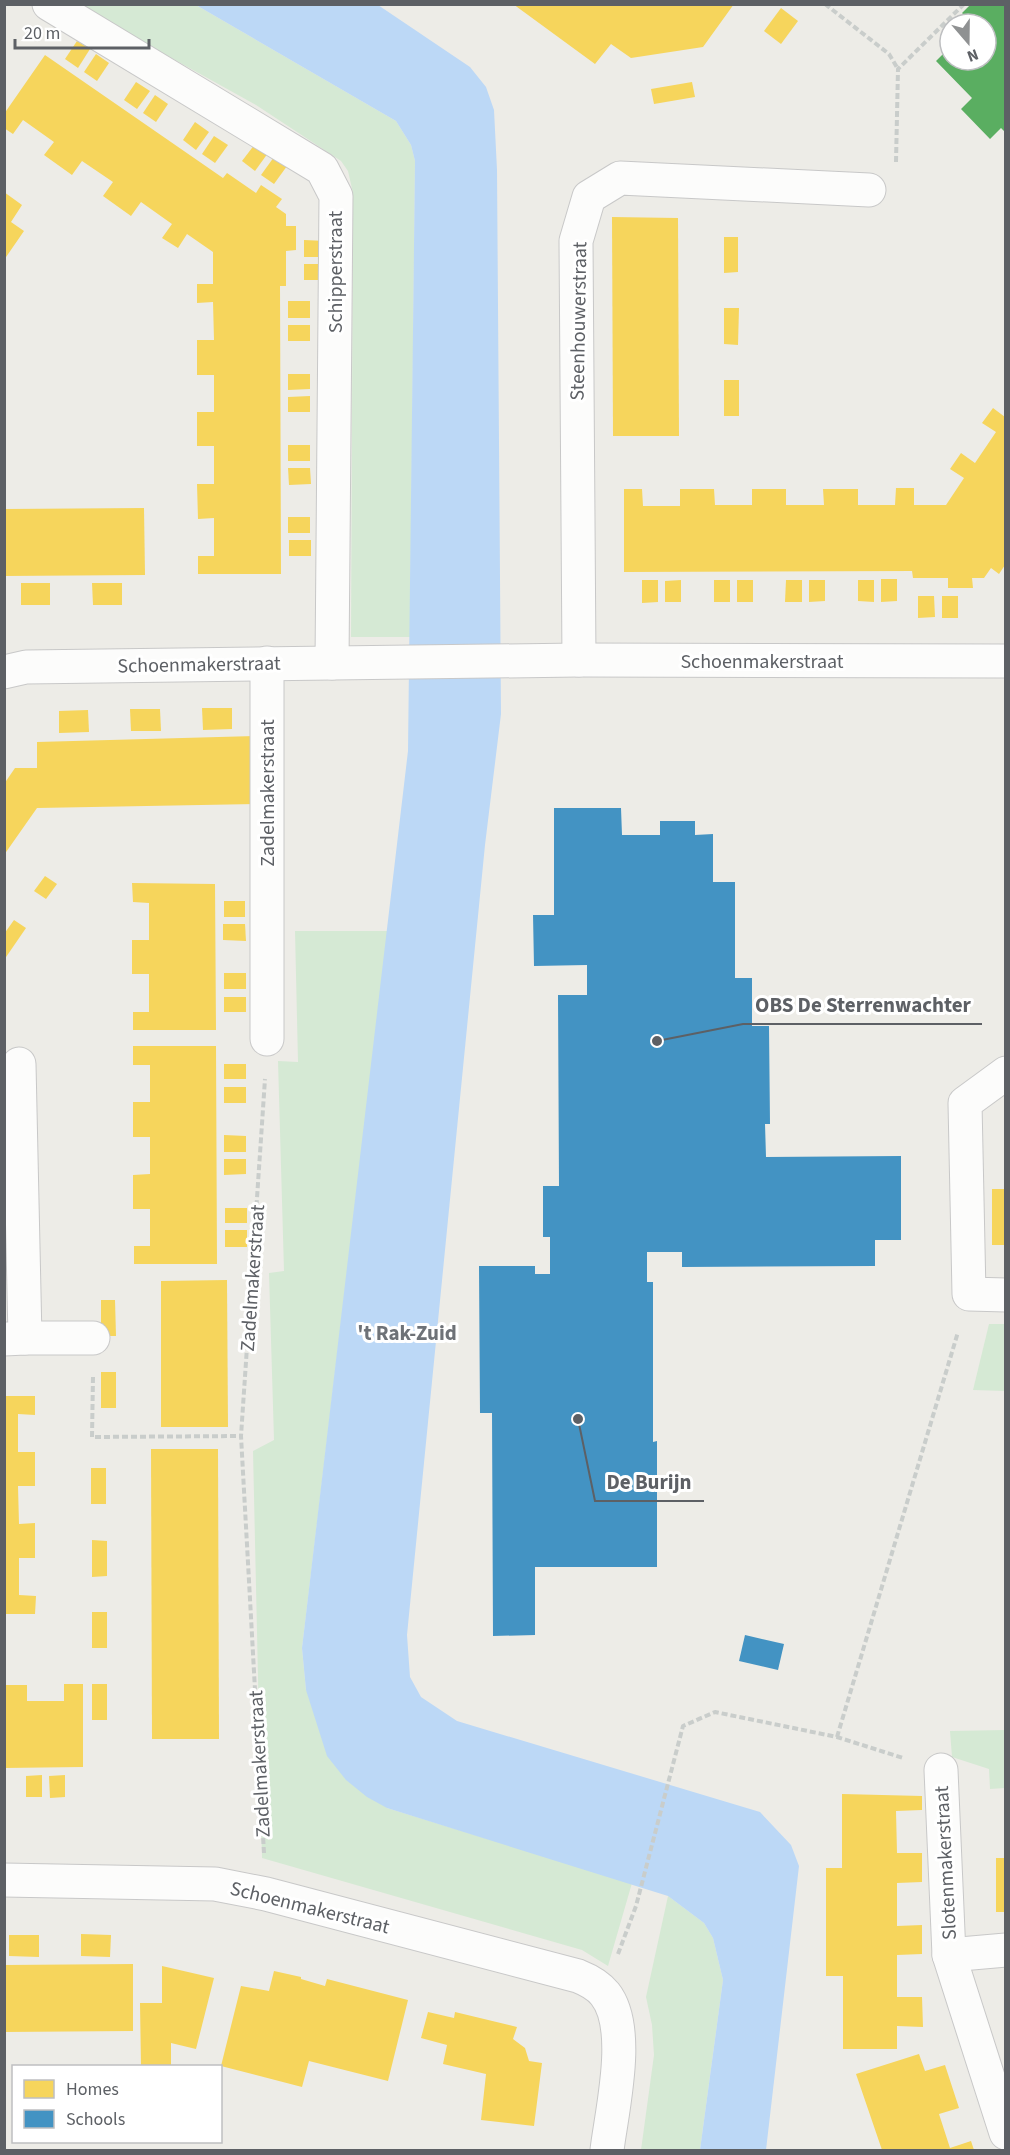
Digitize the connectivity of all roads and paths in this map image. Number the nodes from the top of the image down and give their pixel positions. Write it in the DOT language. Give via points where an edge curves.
graph roads {
  1 [pos="49,4"];
  2 [pos="825,4"];
  3 [pos="964,4"];
  4 [pos="898,69"];
  5 [pos="869,190"];
  6 [pos="579,660"];
  7 [pos="1005,661"];
  8 [pos="267,663"];
  9 [pos="332,663"];
  10 [pos="4,672"];
  11 [pos="267,1039"];
  12 [pos="19,1064"];
  13 [pos="1005,1073"];
  14 [pos="969,1294"];
  15 [pos="1005,1295"];
  16 [pos="93,1338"];
  17 [pos="15,1339"];
  18 [pos="241,1436"];
  19 [pos="837,1737"];
  20 [pos="941,1770"];
  21 [pos="4,1880"];
  22 [pos="266,1894"];
  23 [pos="1005,1950"];
  24 [pos="949,1955"];
  25 [pos="604,1992"];
  26 [pos="1005,2133"];
  27 [pos="607,2151"];
  1 -- 9 [label="street, Schipperstraat" via="322,169 336,196"];
  2 -- 4 [label="path" via="890,54"];
  3 -- 4 [label="path"];
  4 -- 5 [label="path" via="896,190"];
  5 -- 6 [label="street, Steenhouwerstraat" via="620,178 589,197 576,241"];
  6 -- 7 [label="street, Schoenmakerstraat"];
  6 -- 9 [label="street, Schoenmakerstraat"];
  8 -- 9 [label="street, Schoenmakerstraat"];
  8 -- 10 [label="street, Schoenmakerstraat" via="26,667"];
  8 -- 11 [label="street, Zadelmakerstraat"];
  11 -- 18 [label="path, Zadelmakerstraat"];
  12 -- 17 [label="street"];
  13 -- 14 [label="street" via="965,1103"];
  14 -- 15 [label="street"];
  14 -- 19 [label="path"];
  16 -- 17 [label="street"];
  16 -- 18 [label="path" via="92,1437"];
  18 -- 22 [label="path, Zadelmakerstraat"];
  19 -- 20 [label="path"];
  19 -- 25 [label="path" via="715,1712 683,1726 636,1906"];
  20 -- 24 [label="street, Slotenmakerstraat"];
  21 -- 22 [label="street, Schoenmakerstraat" via="215,1884"];
  22 -- 25 [label="street, Schoenmakerstraat" via="578,1976"];
  23 -- 24 [label="street, Slotenmakerstraat"];
  24 -- 26 [label="street, Slotenmakerstraat"];
  25 -- 27 [label="street" via="614,2013 620,2052"];
}
